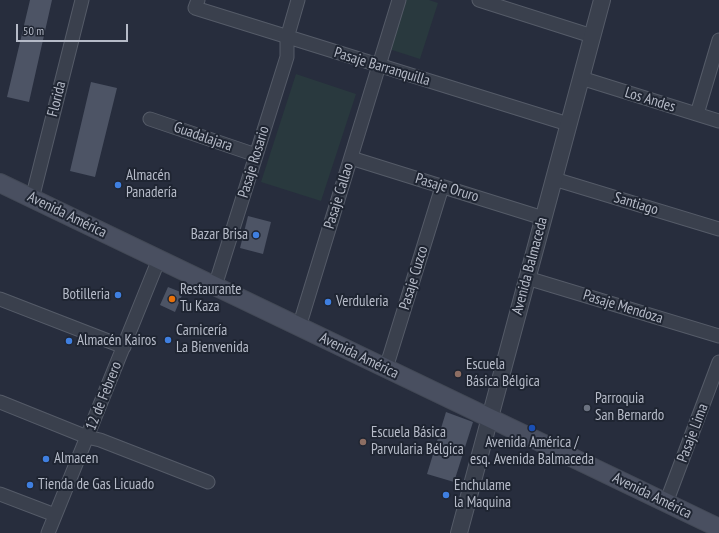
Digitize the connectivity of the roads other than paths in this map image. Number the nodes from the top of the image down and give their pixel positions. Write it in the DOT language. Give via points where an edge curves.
graph roads {
  1 [pos="82,0"];
  2 [pos="298,0"];
  3 [pos="399,0"];
  4 [pos="480,0"];
  5 [pos="602,0"];
  6 [pos="197,4"];
  7 [pos="592,36"];
  8 [pos="287,38"];
  9 [pos="719,40"];
  10 [pos="379,66"];
  11 [pos="581,78"];
  12 [pos="697,114"];
  13 [pos="150,119"];
  14 [pos="719,121"];
  15 [pos="568,124"];
  16 [pos="256,155"];
  17 [pos="351,158"];
  18 [pos="554,179"];
  19 [pos="0,183"];
  20 [pos="442,187"];
  21 [pos="32,199"];
  22 [pos="543,218"];
  23 [pos="719,229"];
  24 [pos="159,260"];
  25 [pos="527,278"];
  26 [pos="215,286"];
  27 [pos="0,299"];
  28 [pos="299,327"];
  29 [pos="719,336"];
  30 [pos="124,347"];
  31 [pos="719,362"];
  32 [pos="386,368"];
  33 [pos="0,402"];
  34 [pos="490,418"];
  35 [pos="87,437"];
  36 [pos="208,482"];
  37 [pos="0,494"];
  38 [pos="666,503"];
  39 [pos="55,515"];
  40 [pos="719,528"];
  41 [pos="48,533"];
  42 [pos="459,533"];
  1 -- 21 [label="street, Florida"];
  2 -- 8 [label="street, Pasaje Rosario"];
  3 -- 10 [label="street, Pasaje Callao"];
  4 -- 7 [label="street"];
  5 -- 7 [label="street, Avenida Balmaceda"];
  6 -- 8 [label="street, Pasaje Barranquilla"];
  7 -- 11 [label="street, Avenida Balmaceda"];
  8 -- 10 [label="street, Pasaje Barranquilla"];
  8 -- 16 [label="street, Pasaje Rosario" via="287,57"];
  9 -- 12 [label="street"];
  10 -- 15 [label="street, Pasaje Barranquilla"];
  10 -- 17 [label="street, Pasaje Callao"];
  11 -- 12 [label="street, Los Andes"];
  11 -- 15 [label="street, Avenida Balmaceda"];
  12 -- 14 [label="street, Los Andes"];
  13 -- 16 [label="street, Guadalajara"];
  15 -- 18 [label="street, Avenida Balmaceda"];
  16 -- 26 [label="street, Pasaje Rosario"];
  17 -- 20 [label="street, Pasaje Oruro"];
  17 -- 28 [label="street, Pasaje Callao"];
  18 -- 22 [label="street, Avenida Balmaceda"];
  18 -- 23 [label="street, Santiago"];
  19 -- 21 [label="main road, Avenida América"];
  20 -- 22 [label="street, Pasaje Oruro"];
  20 -- 32 [label="street, Pasaje Cuzco"];
  21 -- 24 [label="main road, Avenida América"];
  22 -- 25 [label="street, Avenida Balmaceda"];
  24 -- 26 [label="main road, Avenida América"];
  24 -- 30 [label="street, 12 de Febrero"];
  25 -- 29 [label="street, Pasaje Mendoza"];
  25 -- 34 [label="street, Avenida Balmaceda"];
  26 -- 28 [label="main road, Avenida América"];
  27 -- 30 [label="street"];
  28 -- 32 [label="main road, Avenida América"];
  30 -- 35 [label="street, 12 de Febrero"];
  31 -- 38 [label="street, Pasaje Lima"];
  32 -- 34 [label="main road, Avenida América"];
  33 -- 35 [label="street"];
  34 -- 38 [label="main road, Avenida América"];
  34 -- 42 [label="street, Avenida Balmaceda"];
  35 -- 36 [label="street"];
  35 -- 39 [label="street, 12 de Febrero"];
  37 -- 39 [label="street"];
  38 -- 40 [label="main road, Avenida América"];
  39 -- 41 [label="street, 12 de Febrero"];
}
